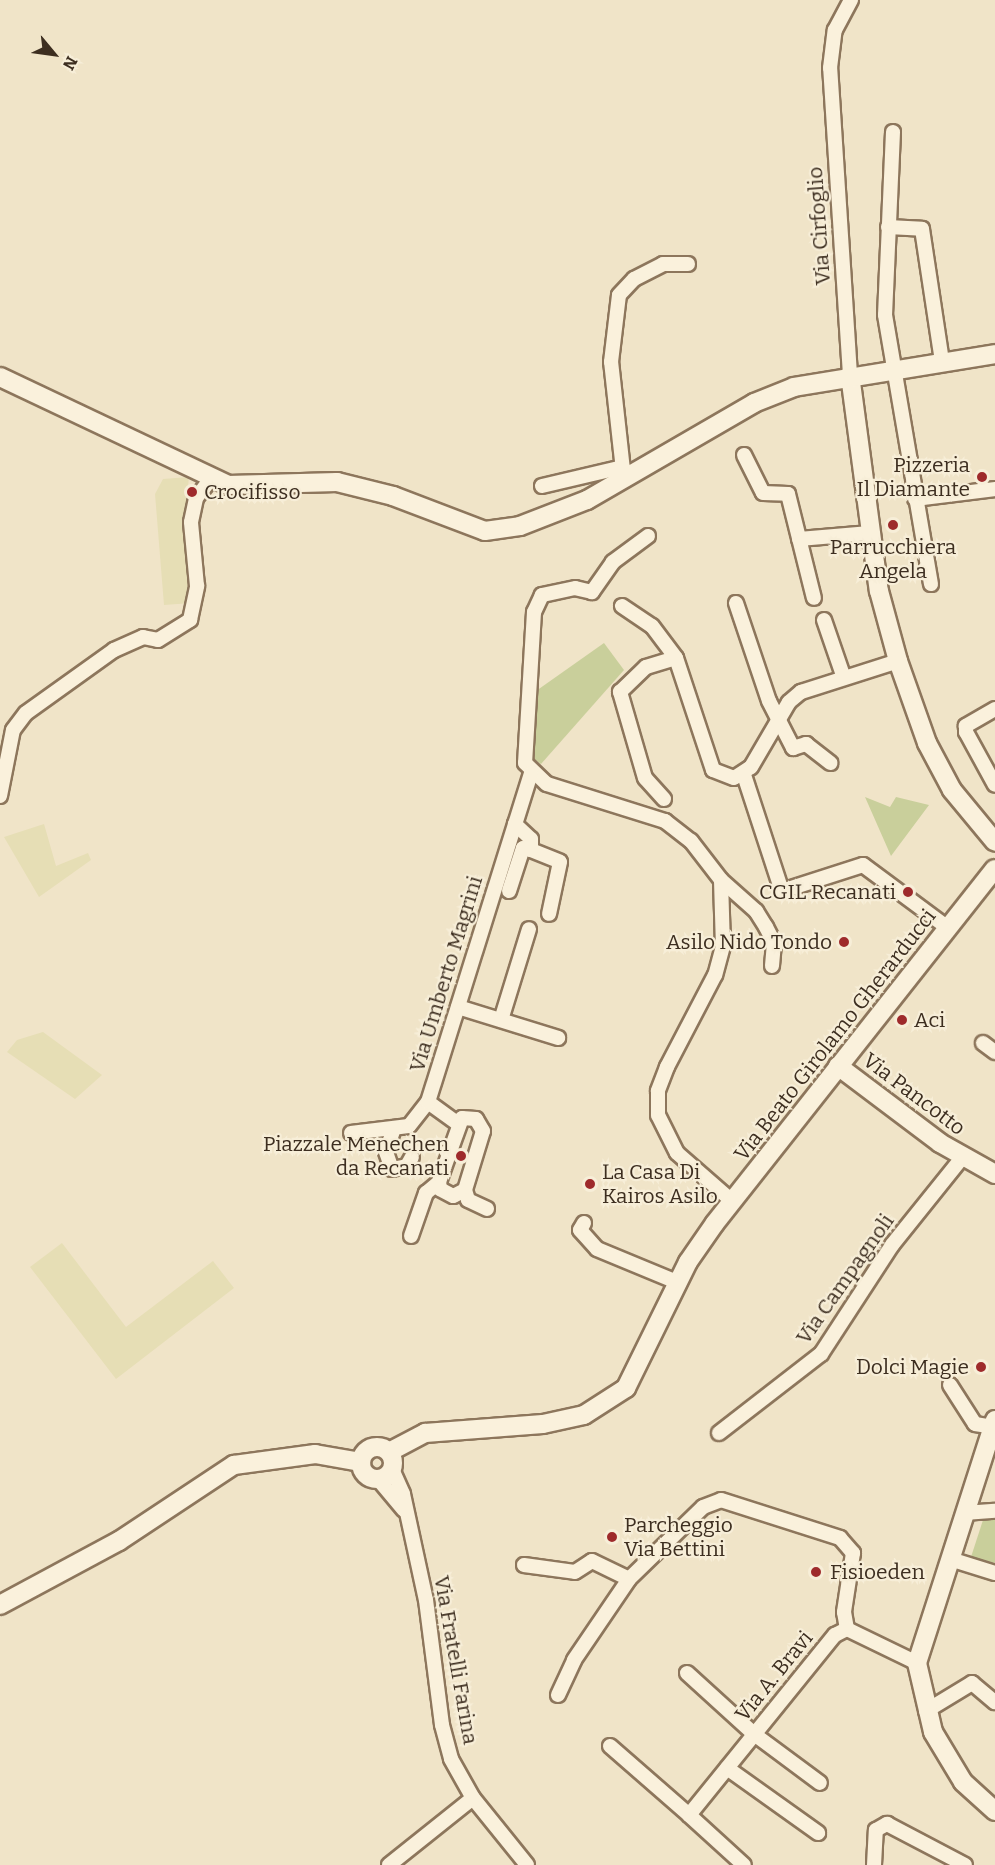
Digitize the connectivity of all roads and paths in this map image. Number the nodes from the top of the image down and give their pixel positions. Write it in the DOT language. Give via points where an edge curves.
graph roads {
  1 [pos="851,0"];
  2 [pos="893,132"];
  3 [pos="888,227"];
  4 [pos="688,264"];
  5 [pos="995,354"];
  6 [pos="942,362"];
  7 [pos="896,369"];
  8 [pos="850,375"];
  9 [pos="0,376"];
  10 [pos="744,455"];
  11 [pos="624,473"];
  12 [pos="211,479"];
  13 [pos="542,486"];
  14 [pos="995,489"];
  15 [pos="915,499"];
  16 [pos="870,533"];
  17 [pos="648,536"];
  18 [pos="800,539"];
  19 [pos="931,584"];
  20 [pos="814,598"];
  21 [pos="736,603"];
  22 [pos="622,606"];
  23 [pos="824,620"];
  24 [pos="676,658"];
  25 [pos="898,661"];
  26 [pos="844,678"];
  27 [pos="995,709"];
  28 [pos="780,717"];
  29 [pos="830,763"];
  30 [pos="528,768"];
  31 [pos="744,775"];
  32 [pos="995,785"];
  33 [pos="0,796"];
  34 [pos="664,799"];
  35 [pos="515,824"];
  36 [pos="995,842"];
  37 [pos="531,850"];
  38 [pos="995,869"];
  39 [pos="721,880"];
  40 [pos="509,891"];
  41 [pos="549,914"];
  42 [pos="948,928"];
  43 [pos="529,929"];
  44 [pos="772,966"];
  45 [pos="458,1007"];
  46 [pos="501,1020"];
  47 [pos="558,1038"];
  48 [pos="983,1043"];
  49 [pos="995,1052"];
  50 [pos="838,1066"];
  51 [pos="428,1102"];
  52 [pos="457,1123"];
  53 [pos="393,1131"];
  54 [pos="351,1133"];
  55 [pos="412,1157"];
  56 [pos="962,1158"];
  57 [pos="995,1174"];
  58 [pos="439,1182"];
  59 [pos="465,1190"];
  60 [pos="732,1201"];
  61 [pos="487,1209"];
  62 [pos="584,1223"];
  63 [pos="411,1236"];
  64 [pos="679,1283"];
  65 [pos="950,1384"];
  66 [pos="994,1424"];
  67 [pos="719,1433"];
  68 [pos="361,1462"];
  69 [pos="386,1467"];
  70 [pos="995,1511"];
  71 [pos="964,1513"];
  72 [pos="950,1559"];
  73 [pos="524,1565"];
  74 [pos="995,1573"];
  75 [pos="629,1579"];
  76 [pos="0,1605"];
  77 [pos="847,1629"];
  78 [pos="917,1663"];
  79 [pos="687,1673"];
  80 [pos="558,1695"];
  81 [pos="995,1702"];
  82 [pos="926,1711"];
  83 [pos="754,1734"];
  84 [pos="610,1746"];
  85 [pos="727,1768"];
  86 [pos="820,1783"];
  87 [pos="473,1797"];
  88 [pos="995,1810"];
  89 [pos="689,1815"];
  90 [pos="818,1833"];
  91 [pos="389,1865"];
  92 [pos="527,1865"];
  93 [pos="744,1865"];
  94 [pos="874,1865"];
  95 [pos="965,1865"];
  1 -- 8 [label="street, Via Cirfoglio" via="835,30 830,73"];
  2 -- 3 [label="street"];
  3 -- 6 [label="street" via="922,229"];
  3 -- 7 [label="street" via="884,295"];
  4 -- 11 [label="street" via="663,264 634,279 619,295 611,362"];
  5 -- 6 [label="street"];
  6 -- 7 [label="street"];
  7 -- 8 [label="street"];
  7 -- 15 [label="street"];
  8 -- 11 [label="street" via="819,380 754,403"];
  8 -- 16 [label="street"];
  9 -- 12 [label="street"];
  10 -- 18 [label="street" via="762,493 788,494"];
  11 -- 12 [label="street" via="552,514 486,531 393,496 337,482 281,486"];
  11 -- 13 [label="street"];
  12 -- 33 [label="street" via="196,498 191,522 197,597 190,620 158,640 143,637 114,650 26,713 13,730"];
  14 -- 15 [label="street"];
  15 -- 19 [label="street"];
  16 -- 18 [label="street"];
  16 -- 25 [label="street"];
  17 -- 30 [label="street, Via Umberto Magrini" via="613,562 592,592 575,588 542,595 534,612"];
  18 -- 20 [label="street"];
  21 -- 28 [label="street" via="769,701"];
  22 -- 24 [label="street" via="652,626"];
  23 -- 26 [label="street"];
  24 -- 31 [label="street" via="713,770 723,776"];
  24 -- 34 [label="street" via="646,667 620,692 645,778"];
  25 -- 26 [label="street"];
  25 -- 36 [label="street" via="927,743 952,790"];
  26 -- 28 [label="street" via="801,692"];
  27 -- 32 [label="street" via="966,726 966,732"];
  28 -- 29 [label="street" via="793,748 806,744"];
  28 -- 31 [label="street"];
  30 -- 35 [label="street, Via Umberto Magrini"];
  30 -- 39 [label="street" via="547,784 665,821 691,842"];
  31 -- 42 [label="street" via="782,891 863,865"];
  35 -- 37 [label="street" via="531,839"];
  35 -- 45 [label="street, Via Umberto Magrini"];
  37 -- 40 [label="street" via="523,848"];
  37 -- 41 [label="street" via="560,862"];
  38 -- 42 [label="street, Via Beato Girolamo Gherarducci"];
  39 -- 44 [label="street" via="756,910 774,943"];
  39 -- 60 [label="street" via="723,946 715,975 667,1067 658,1091 658,1115 677,1154"];
  42 -- 50 [label="street, Via Beato Girolamo Gherarducci"];
  43 -- 46 [label="street"];
  45 -- 46 [label="street"];
  45 -- 51 [label="street, Via Umberto Magrini"];
  46 -- 47 [label="street"];
  48 -- 49 [label="street"];
  50 -- 56 [label="street, Via Pancotto"];
  50 -- 60 [label="street, Via Beato Girolamo Gherarducci"];
  51 -- 52 [label="street"];
  51 -- 53 [label="street, Via Umberto Magrini" via="409,1126"];
  52 -- 58 [label="street"];
  52 -- 59 [label="street" via="476,1119 483,1131"];
  53 -- 54 [label="street, Via Umberto Magrini"];
  53 -- 55 [label="street" via="386,1152 392,1169 407,1166"];
  56 -- 57 [label="street, Via Pancotto"];
  56 -- 67 [label="street, Via Campagnoli" via="892,1245 820,1354"];
  58 -- 59 [label="street" via="446,1194 459,1196"];
  58 -- 63 [label="street" via="426,1192"];
  59 -- 61 [label="street" via="468,1200"];
  60 -- 64 [label="street, Via Beato Girolamo Gherarducci"];
  62 -- 64 [label="street" via="580,1230 597,1249"];
  64 -- 69 [label="street, Via Beato Girolamo Gherarducci" via="635,1376 606,1403 543,1424 425,1433"];
  65 -- 66 [label="street" via="975,1424"];
  66 -- 71 [label="street"];
  68 -- 69 [label="street" via="368,1476"];
  68 -- 69 [label="street, Via Beato Girolamo Gherarducci" via="374,1447"];
  68 -- 76 [label="street" via="315,1454 234,1465 119,1541"];
  69 -- 87 [label="street, Via Fratelli Farina" via="405,1512 437,1661 442,1725 452,1759"];
  70 -- 71 [label="street"];
  71 -- 72 [label="street"];
  72 -- 74 [label="street"];
  72 -- 78 [label="street"];
  73 -- 75 [label="street" via="575,1572 592,1561"];
  75 -- 77 [label="street" via="703,1507 737,1501 840,1538 853,1553 844,1612"];
  75 -- 80 [label="street" via="574,1660"];
  77 -- 78 [label="street"];
  77 -- 83 [label="street, Via A. Bravi" via="817,1654"];
  78 -- 82 [label="street"];
  79 -- 83 [label="street"];
  81 -- 82 [label="street" via="972,1683"];
  82 -- 88 [label="street" via="956,1773"];
  83 -- 85 [label="street, Via A. Bravi"];
  83 -- 86 [label="street"];
  84 -- 89 [label="street"];
  85 -- 89 [label="street, Via A. Bravi"];
  85 -- 90 [label="street"];
  87 -- 91 [label="street"];
  87 -- 92 [label="street, Via Fratelli Farina"];
  89 -- 93 [label="street"];
  94 -- 95 [label="street" via="876,1830 887,1824"];
}
